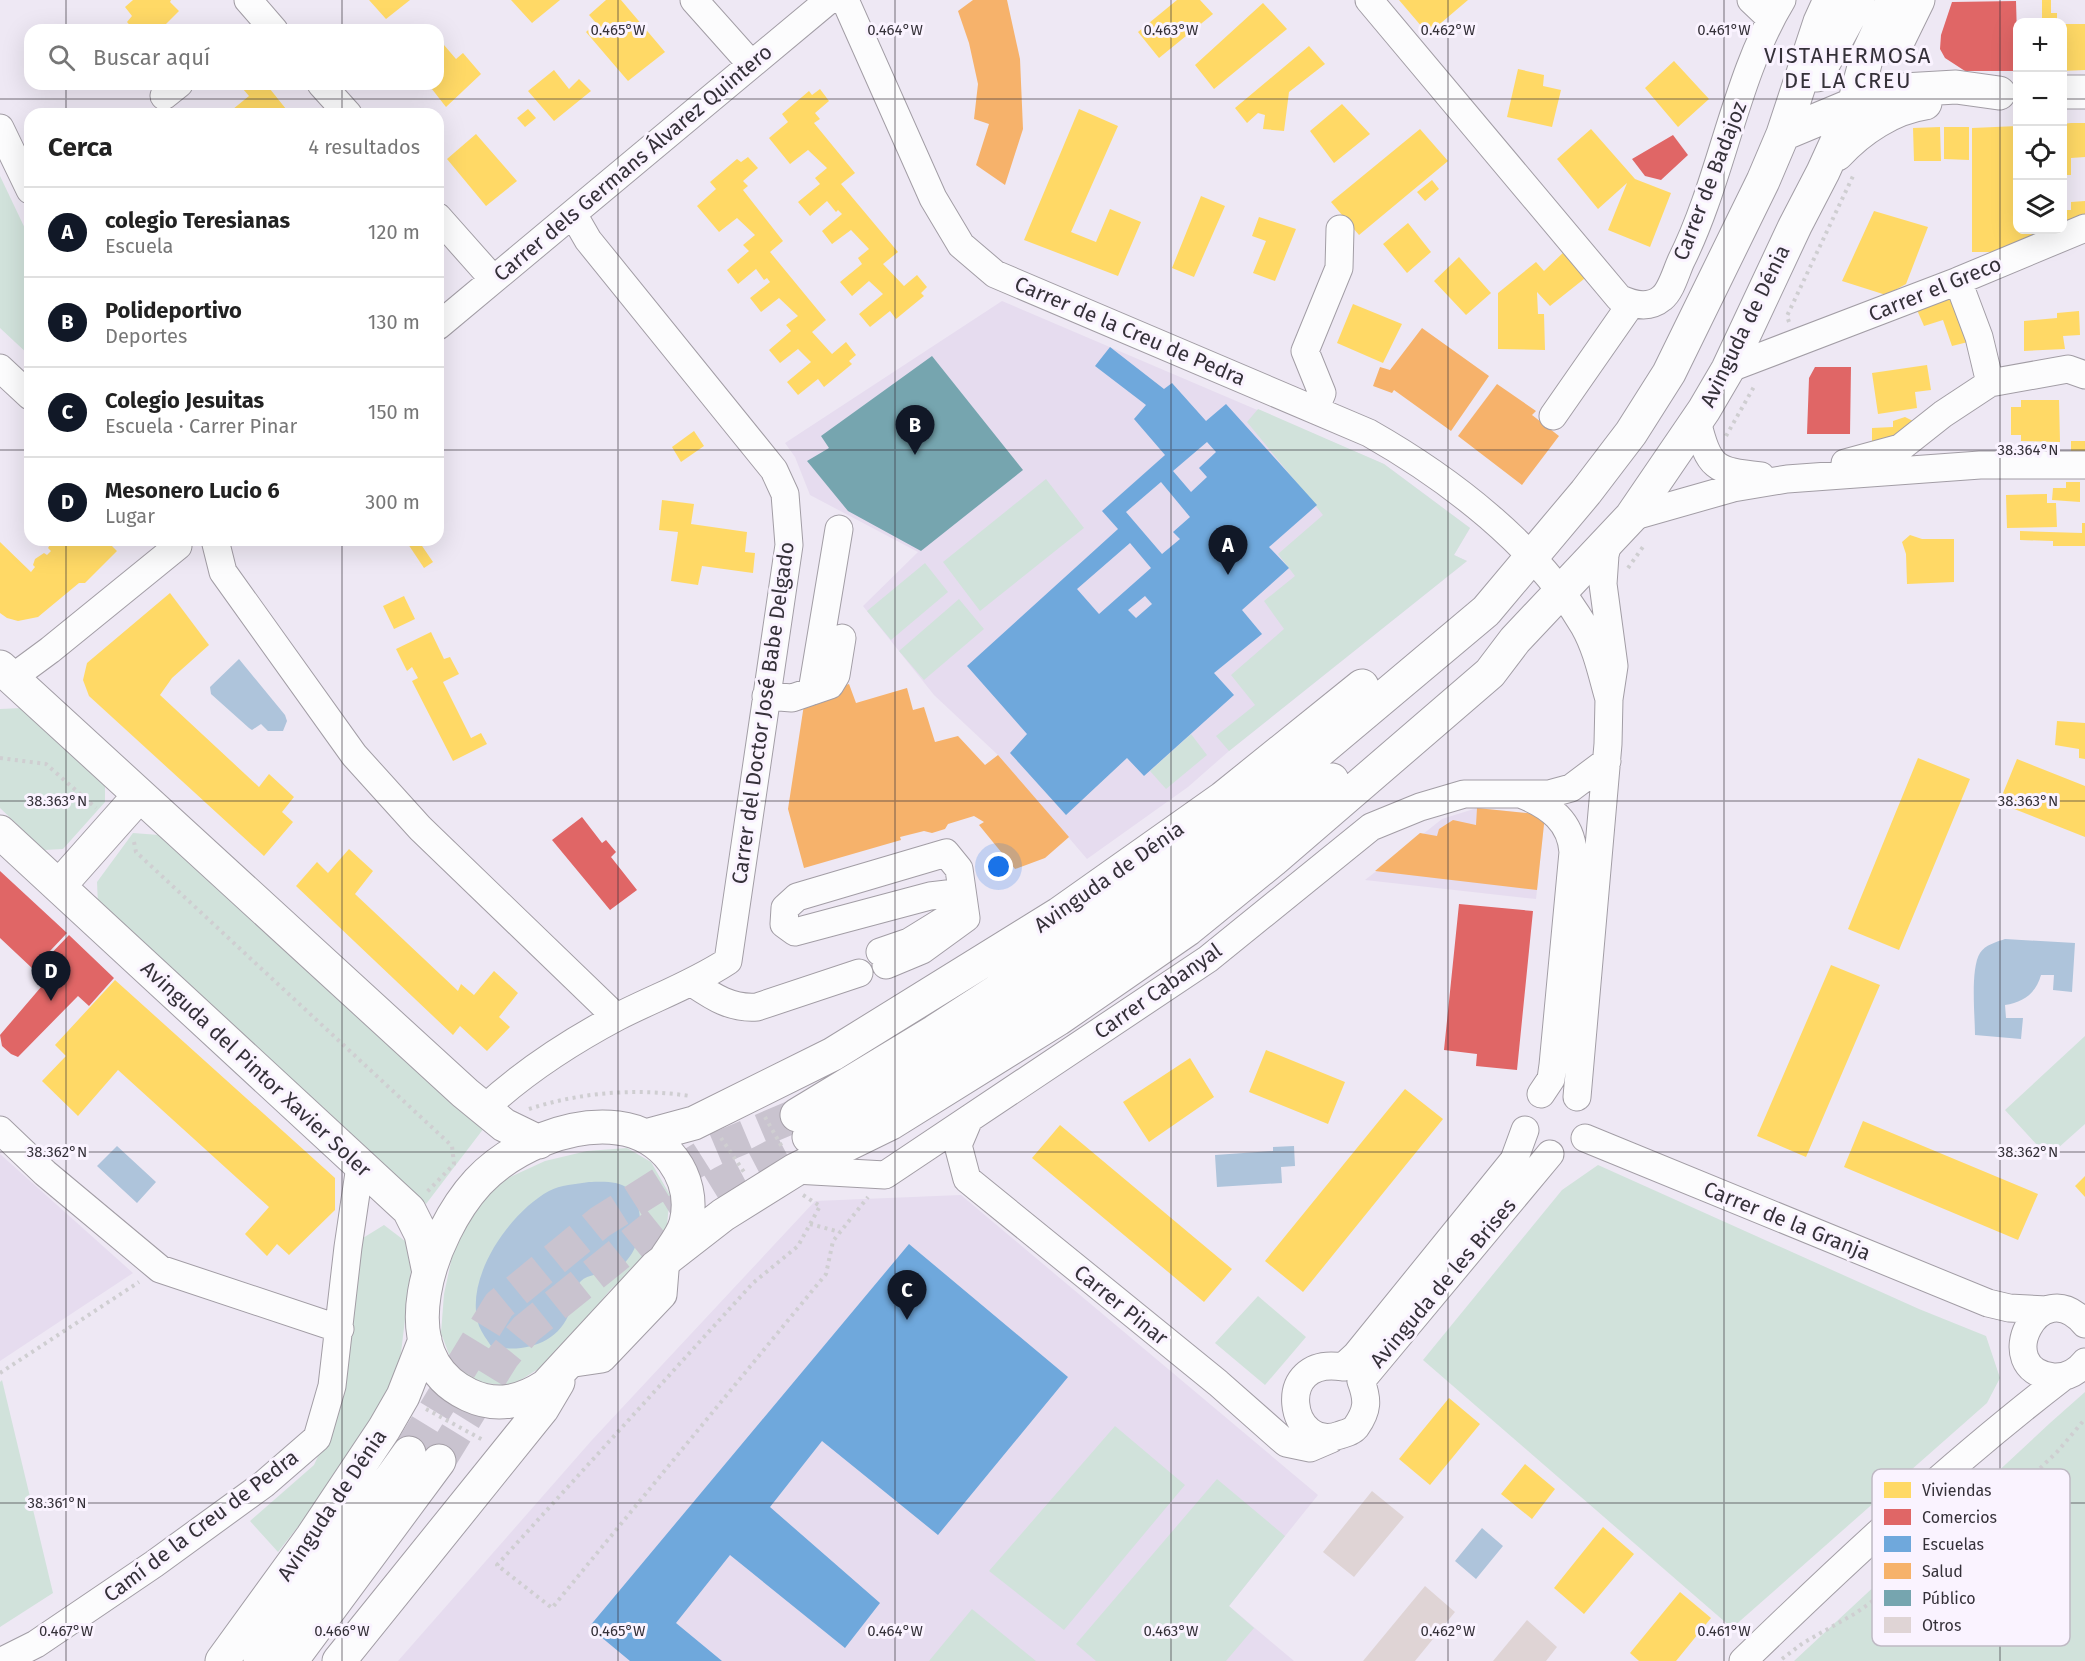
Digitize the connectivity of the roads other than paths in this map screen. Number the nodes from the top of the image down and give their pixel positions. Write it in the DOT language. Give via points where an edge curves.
graph roads {
  1 [pos="694,0"];
  2 [pos="829,0"];
  3 [pos="845,0"];
  4 [pos="1369,0"];
  5 [pos="1751,0"];
  6 [pos="1830,0"];
  7 [pos="1858,0"];
  8 [pos="1893,0"];
  9 [pos="1918,0"];
  10 [pos="1777,10"];
  11 [pos="1898,40"];
  12 [pos="751,64"];
  13 [pos="1956,87"];
  14 [pos="326,90"];
  15 [pos="2067,92"];
  16 [pos="2085,92"];
  17 [pos="2008,93"];
  18 [pos="1854,104"];
  19 [pos="343,108"];
  20 [pos="0,128"];
  21 [pos="1783,134"];
  22 [pos="1823,172"];
  23 [pos="24,178"];
  24 [pos="573,214"];
  25 [pos="444,225"];
  26 [pos="2085,228"];
  27 [pos="1340,229"];
  28 [pos="493,279"];
  29 [pos="1958,281"];
  30 [pos="1631,304"];
  31 [pos="1756,309"];
  32 [pos="444,321"];
  33 [pos="1784,349"];
  34 [pos="0,368"];
  35 [pos="1728,369"];
  36 [pos="2085,375"];
  37 [pos="1990,383"];
  38 [pos="24,390"];
  39 [pos="1316,410"];
  40 [pos="1553,416"];
  41 [pos="1697,421"];
  42 [pos="2085,465"];
  43 [pos="1788,479"];
  44 [pos="1641,526"];
  45 [pos="839,529"];
  46 [pos="1608,543"];
  47 [pos="172,546"];
  48 [pos="180,546"];
  49 [pos="210,546"];
  50 [pos="216,546"];
  51 [pos="1532,554"];
  52 [pos="1561,594"];
  53 [pos="842,638"];
  54 [pos="1515,640"];
  55 [pos="4,678"];
  56 [pos="812,691"];
  57 [pos="766,696"];
  58 [pos="1609,699"];
  59 [pos="1607,761"];
  60 [pos="1516,792"];
  61 [pos="139,795"];
  62 [pos="0,832"];
  63 [pos="60,885"];
  64 [pos="883,959"];
  65 [pos="728,961"];
  66 [pos="858,970"];
  67 [pos="691,982"];
  68 [pos="616,1017"];
  69 [pos="1541,1094"];
  70 [pos="1577,1097"];
  71 [pos="485,1108"];
  72 [pos="969,1119"];
  73 [pos="0,1130"];
  74 [pos="1525,1130"];
  75 [pos="646,1136"];
  76 [pos="1585,1138"];
  77 [pos="539,1142"];
  78 [pos="1550,1154"];
  79 [pos="360,1166"];
  80 [pos="796,1180"];
  81 [pos="666,1258"];
  82 [pos="428,1268"];
  83 [pos="1988,1304"];
  84 [pos="2072,1313"];
  85 [pos="340,1329"];
  86 [pos="425,1340"];
  87 [pos="2024,1349"];
  88 [pos="2085,1362"];
  89 [pos="568,1364"];
  90 [pos="2063,1377"];
  91 [pos="2001,1425"];
  92 [pos="1331,1439"];
  93 [pos="1952,1469"];
  94 [pos="1872,1541"];
  95 [pos="2,1661"];
  96 [pos="222,1661"];
  97 [pos="260,1661"];
  98 [pos="291,1661"];
  99 [pos="339,1661"];
  100 [pos="1743,1661"];
  1 -- 12 [label="street"];
  2 -- 12 [label="street, Carrer dels Germans Álvarez Quintero"];
  3 -- 39 [label="street, Carrer de la Creu de Pedra" via="933,198 961,245 995,274"];
  4 -- 30 [label="street" via="1619,298"];
  5 -- 10 [label="street"];
  6 -- 21 [label="main road, Avinguda de Dénia"];
  7 -- 21 [label="main road, Avinguda de Dénia"];
  8 -- 18 [label="main road, Avinguda de Dénia" via="1867,56"];
  9 -- 11 [label="main road, Avinguda de Dénia"];
  10 -- 30 [label="street, Carrer de Badajoz" via="1716,176 1664,297 1649,305"];
  11 -- 13 [label="main road" via="1911,71"];
  11 -- 18 [label="main road, Avinguda de Dénia" via="1884,68"];
  12 -- 24 [label="street, Carrer dels Germans Álvarez Quintero"];
  13 -- 17 [label="main road"];
  13 -- 18 [label="main road" via="1886,91"];
  14 -- 19 [label="street"];
  15 -- 16 [label="main road"];
  17 -- 22 [label="main road" via="1918,104 1888,115 1862,130"];
  18 -- 21 [label="main road"];
  18 -- 22 [label="main road, Avinguda de Dénia"];
  20 -- 23 [label="street"];
  21 -- 51 [label="main road, Avinguda de Dénia" via="1669,373 1631,433"];
  22 -- 31 [label="main road, Avinguda de Dénia"];
  24 -- 28 [label="street, Carrer dels Germans Álvarez Quintero"];
  24 -- 57 [label="street, Carrer del Doctor José Babe Delgado" via="588,240 757,446 785,494 789,545"];
  25 -- 28 [label="street"];
  26 -- 29 [label="street, Carrer el Greco"];
  27 -- 39 [label="street" via="1339,268 1305,351 1322,393"];
  28 -- 32 [label="street, Carrer dels Germans Álvarez Quintero"];
  29 -- 33 [label="street, Carrer el Greco"];
  29 -- 37 [label="street"];
  30 -- 40 [label="street"];
  31 -- 33 [label="street" via="1768,334"];
  31 -- 35 [label="main road, Avinguda de Dénia"];
  33 -- 35 [label="street, Carrer el Greco"];
  34 -- 38 [label="street"];
  35 -- 41 [label="main road, Avinguda de Dénia"];
  36 -- 37 [label="street" via="2068,369"];
  37 -- 43 [label="street" via="1900,448"];
  39 -- 51 [label="street, Carrer de la Creu de Pedra" via="1409,456"];
  41 -- 43 [label="street" via="1704,450 1727,473"];
  41 -- 44 [label="main road, Avinguda de Dénia"];
  42 -- 43 [label="street" via="1980,465"];
  43 -- 44 [label="street" via="1733,488"];
  44 -- 46 [label="main road, Avinguda de Dénia"];
  45 -- 56 [label="street"];
  46 -- 52 [label="main road, Avinguda de Dénia"];
  46 -- 58 [label="street" via="1603,584 1614,666"];
  47 -- 55 [label="street" via="50,650"];
  48 -- 49 [label="street" via="198,552"];
  50 -- 68 [label="street" via="223,572 354,755 420,828"];
  51 -- 52 [label="street, Carrer de la Creu de Pedra"];
  51 -- 54 [label="main road, Avinguda de Dénia" via="1486,610 1198,854 1051,957 924,1038 803,1126 913,1077 1224,868 1477,659"];
  51 -- 75 [label="main road, Avinguda de Dénia" via="1466,602 1223,798 1059,914 833,1054 694,1123"];
  52 -- 54 [label="main road, Avinguda de Dénia"];
  52 -- 58 [label="street" via="1584,626"];
  53 -- 56 [label="street" via="836,675 830,685"];
  54 -- 80 [label="main road, Avinguda de Dénia" via="1490,673 1274,860 1188,928 1058,1019"];
  55 -- 61 [label="main road"];
  56 -- 57 [label="street" via="792,698"];
  57 -- 65 [label="street, Carrer del Doctor José Babe Delgado"];
  58 -- 59 [label="street"];
  59 -- 60 [label="street" via="1571,788 1549,794"];
  59 -- 70 [label="street"];
  60 -- 69 [label="street" via="1552,812 1572,837 1553,1065 1551,1080"];
  60 -- 72 [label="street, Carrer Cabanyal" via="1464,794 1371,827 1209,959"];
  61 -- 63 [label="main road"];
  61 -- 71 [label="main road"];
  62 -- 63 [label="main road, Avinguda del Pintor Xavier Soler"];
  63 -- 79 [label="main road, Avinguda del Pintor Xavier Soler"];
  64 -- 64 [label="street" via="922,950 966,918 959,869 946,853 797,897 785,908 784,924 795,932 947,894 956,914"];
  64 -- 66 [label="street" via="878,978 868,979"];
  65 -- 66 [label="street" via="735,985 743,996 755,998"];
  65 -- 67 [label="street"];
  66 -- 67 [label="street" via="757,1007 742,1008 718,999"];
  67 -- 68 [label="street"];
  68 -- 71 [label="street" via="517,1078"];
  69 -- 70 [label="street" via="1560,1090"];
  69 -- 74 [label="street" via="1527,1109"];
  70 -- 76 [label="street" via="1589,1116"];
  71 -- 77 [label="main road" via="504,1125"];
  72 -- 80 [label="street, Carrer Cabanyal" via="885,1175"];
  72 -- 92 [label="street, Carrer Pinar" via="958,1145 967,1179 1286,1443 1310,1448"];
  73 -- 85 [label="street" via="160,1269"];
  74 -- 78 [label="street" via="1534,1146"];
  74 -- 92 [label="street, Avinguda de les Brises" via="1514,1160 1356,1355 1343,1367 1330,1365 1312,1370 1301,1379 1294,1393 1298,1419 1314,1435"];
  75 -- 77 [label="main road, Avinguda de Dénia" via="618,1128 596,1128"];
  75 -- 81 [label="main road, Avinguda de Dénia" via="679,1167 687,1194 686,1224"];
  76 -- 78 [label="street" via="1570,1151"];
  76 -- 83 [label="street, Carrer de la Granja"];
  77 -- 82 [label="main road, Avinguda de Dénia" via="505,1160 479,1181 454,1211"];
  78 -- 92 [label="street, Avinguda de les Brises" via="1361,1381 1367,1409 1354,1431"];
  79 -- 82 [label="main road, Avinguda del Pintor Xavier Soler" via="409,1210 421,1234"];
  79 -- 85 [label="street, Camí de la Creu de Pedra"];
  80 -- 81 [label="main road, Avinguda de Dénia" via="723,1215"];
  81 -- 89 [label="main road, Avinguda de Dénia"];
  82 -- 86 [label="main road, Avinguda de Dénia" via="423,1314"];
  83 -- 84 [label="street, Carrer de la Granja"];
  83 -- 87 [label="street, Carrer de la Granja"];
  84 -- 87 [label="street" via="2030,1321"];
  85 -- 95 [label="street, Camí de la Creu de Pedra" via="332,1386 317,1438 264,1484 154,1564 36,1644"];
  86 -- 89 [label="main road, Avinguda de Dénia" via="440,1374 456,1388 488,1401 526,1399"];
  86 -- 96 [label="main road, Avinguda de Dénia" via="403,1396 312,1537"];
  87 -- 90 [label="street, Carrer de la Granja" via="2042,1374"];
  87 -- 91 [label="street" via="2023,1383"];
  88 -- 90 [label="street"];
  89 -- 99 [label="main road, Avinguda de Dénia" via="542,1409"];
  90 -- 91 [label="street"];
  91 -- 93 [label="street"];
  94 -- 100 [label="street"];
  97 -- 98 [label="main road, Avinguda de Dénia" via="424,1457"];
}
